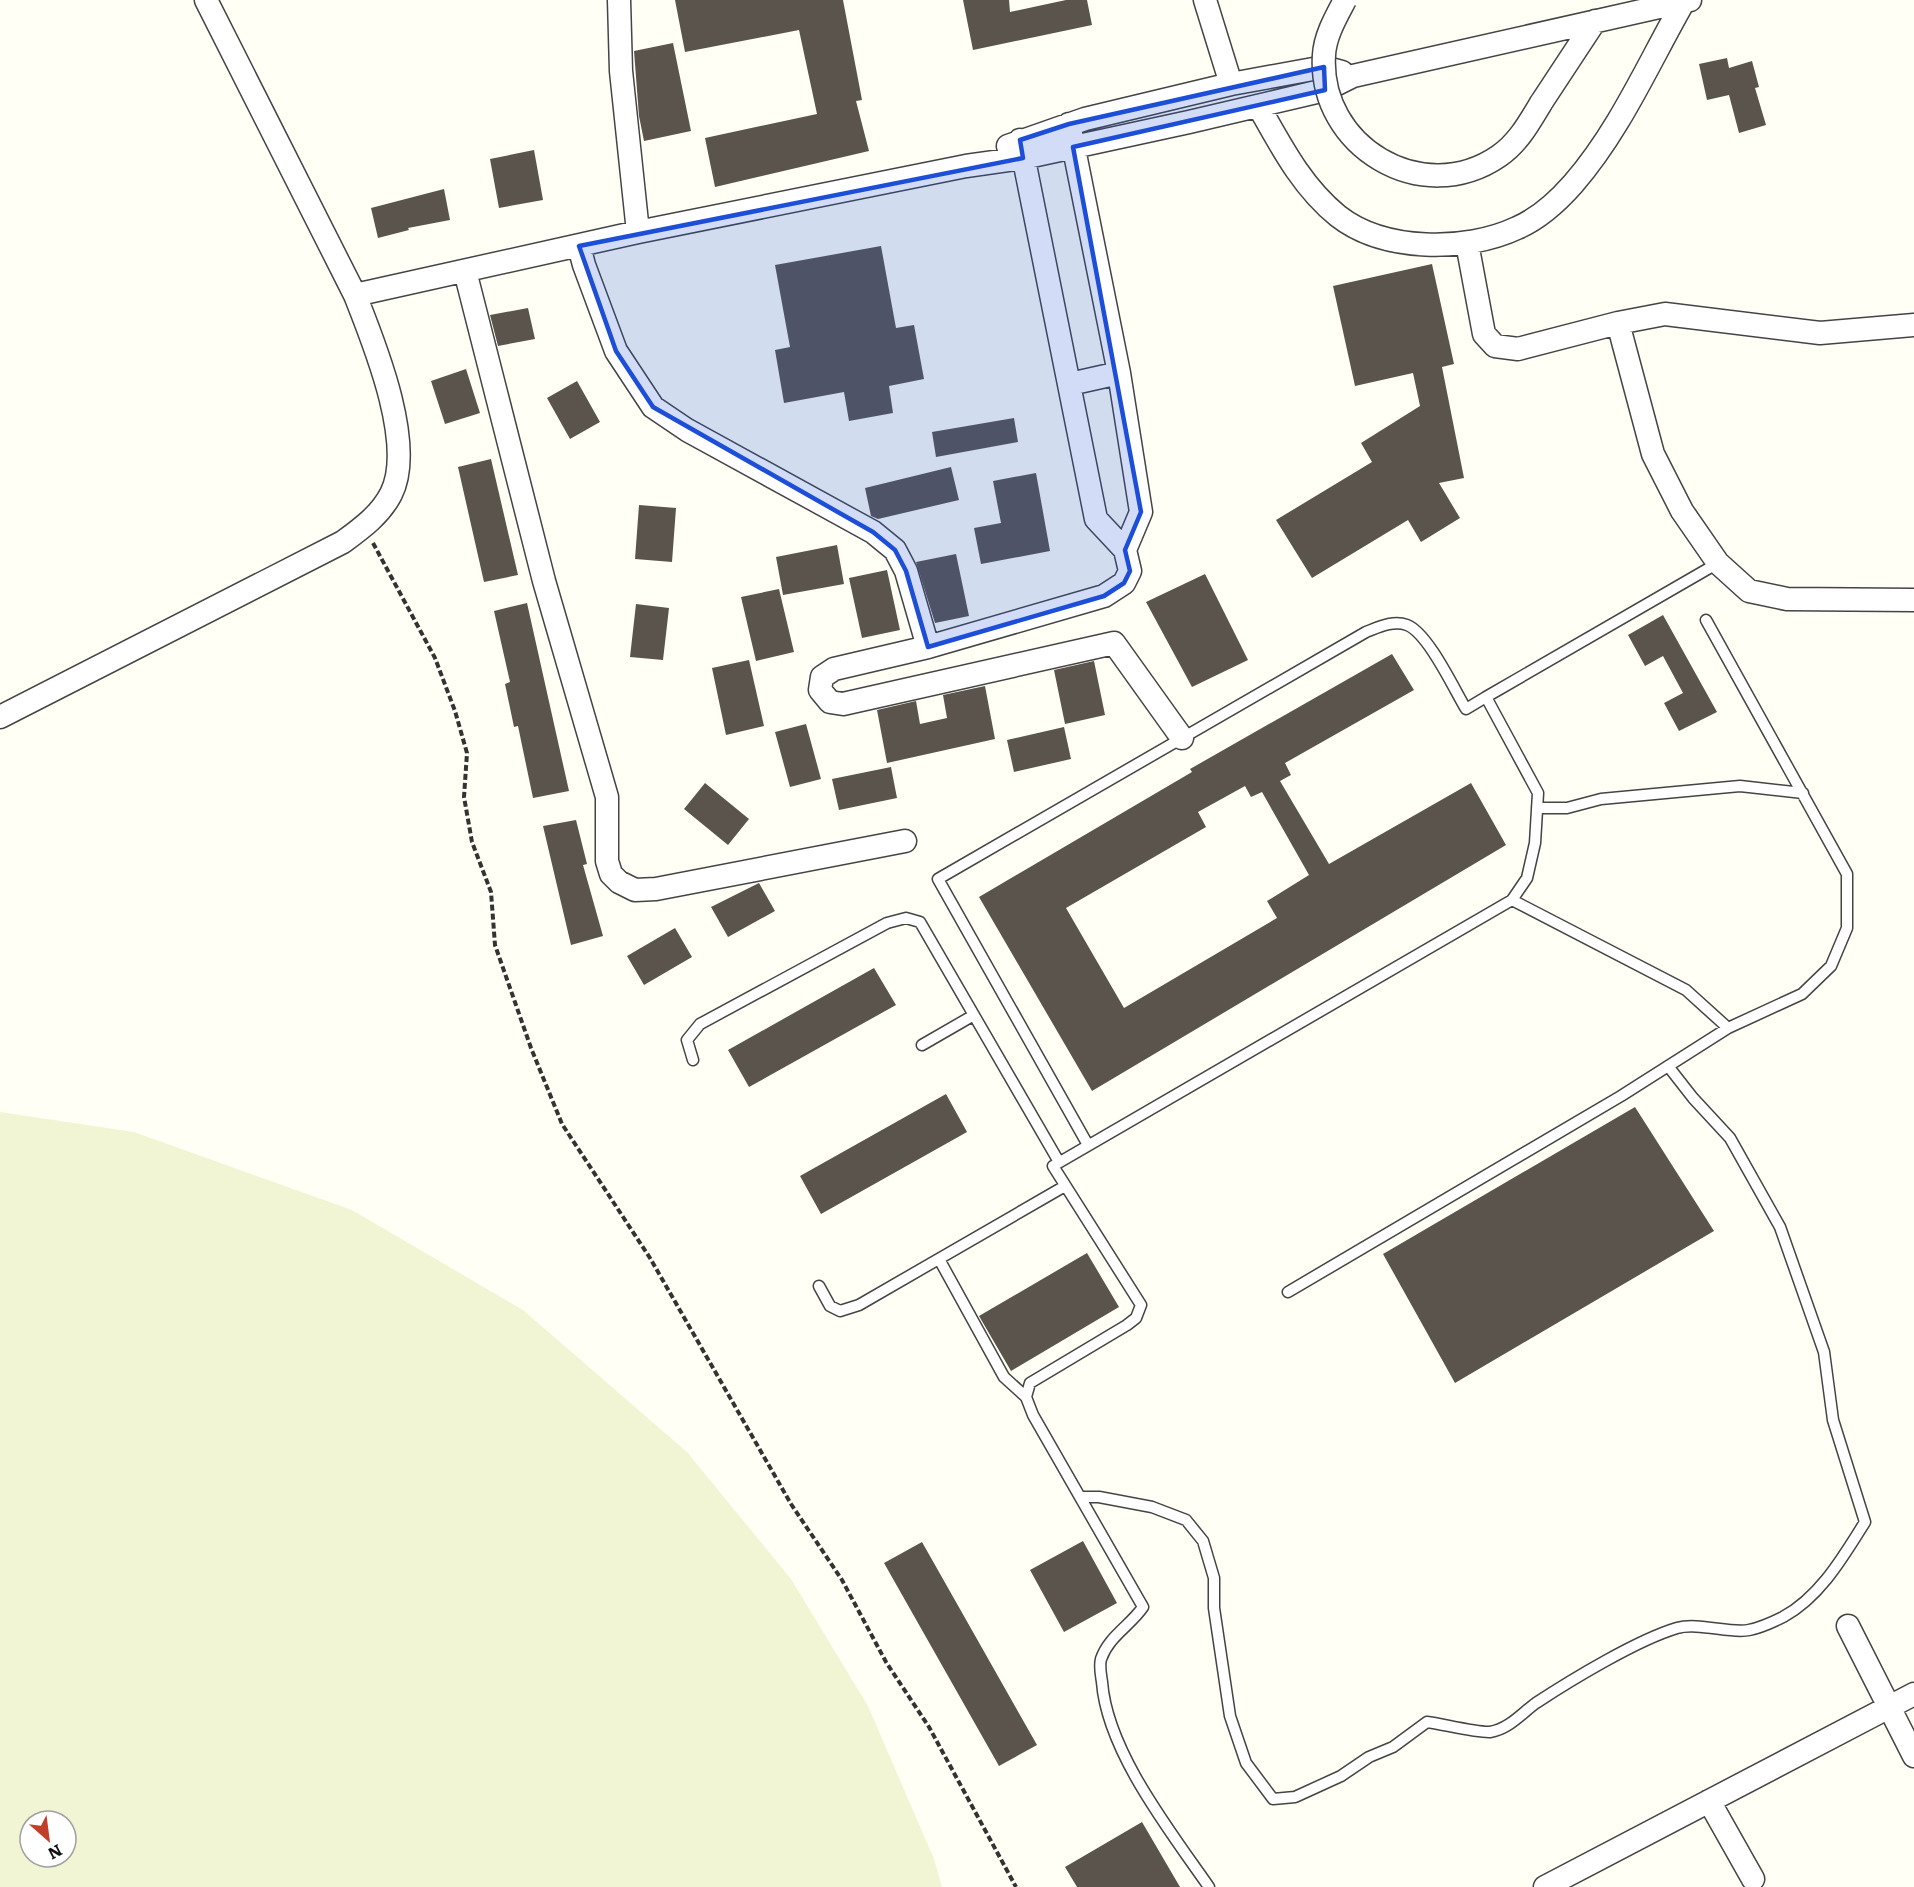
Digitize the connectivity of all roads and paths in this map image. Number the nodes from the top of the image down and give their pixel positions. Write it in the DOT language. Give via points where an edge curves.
graph roads {
  1 [pos="206,0"];
  2 [pos="619,0"];
  3 [pos="1205,0"];
  4 [pos="1345,0"];
  5 [pos="1687,1"];
  6 [pos="1595,21"];
  7 [pos="1353,76"];
  8 [pos="1231,84"];
  9 [pos="1182,95"];
  10 [pos="1259,106"];
  11 [pos="1189,122"];
  12 [pos="1068,124"];
  13 [pos="1073,147"];
  14 [pos="1021,149"];
  15 [pos="638,232"];
  16 [pos="1467,243"];
  17 [pos="579,246"];
  18 [pos="465,271"];
  19 [pos="355,296"];
  20 [pos="1618,323"];
  21 [pos="1914,325"];
  22 [pos="1119,373"];
  23 [pos="1070,384"];
  24 [pos="364,526"];
  25 [pos="1125,550"];
  26 [pos="1718,563"];
  27 [pos="1914,600"];
  28 [pos="1707,620"];
  29 [pos="928,647"];
  30 [pos="1486,697"];
  31 [pos="0,717"];
  32 [pos="1182,738"];
  33 [pos="1803,793"];
  34 [pos="1538,808"];
  35 [pos="905,841"];
  36 [pos="1512,900"];
  37 [pos="974,1015"];
  38 [pos="1728,1028"];
  39 [pos="922,1045"];
  40 [pos="693,1060"];
  41 [pos="1668,1066"];
  42 [pos="1088,1145"];
  43 [pos="1059,1162"];
  44 [pos="1065,1186"];
  45 [pos="939,1259"];
  46 [pos="819,1286"];
  47 [pos="1288,1292"];
  48 [pos="1026,1397"];
  49 [pos="1080,1497"];
  50 [pos="1848,1626"];
  51 [pos="1914,1694"];
  52 [pos="1889,1707"];
  53 [pos="1914,1756"];
  54 [pos="1709,1800"];
  55 [pos="1753,1879"];
  56 [pos="1016,1887"];
  57 [pos="1209,1887"];
  58 [pos="1545,1887"];
  1 -- 19 [label="street"];
  2 -- 15 [label="street" via="621,71"];
  3 -- 8 [label="street"];
  4 -- 6 [label="street, bridge" via="1332,22 1324,53 1324,80 1338,120 1356,143 1378,160 1409,174 1442,176 1472,170 1498,156 1521,136"];
  5 -- 6 [label="street"];
  5 -- 16 [label="street" via="1631,99 1574,183 1549,208 1516,229"];
  6 -- 7 [label="street"];
  7 -- 8 [label="street" via="1323,67"];
  7 -- 10 [label="street" via="1325,90"];
  8 -- 9 [label="street"];
  9 -- 11 [label="street"];
  9 -- 12 [label="street"];
  10 -- 11 [label="street"];
  10 -- 16 [label="street" via="1304,181 1340,217 1372,235 1418,245"];
  11 -- 13 [label="street"];
  12 -- 13 [label="street"];
  12 -- 14 [label="street"];
  13 -- 14 [label="street"];
  13 -- 22 [label="street"];
  14 -- 15 [label="street" via="966,166"];
  14 -- 23 [label="street"];
  15 -- 17 [label="street"];
  16 -- 20 [label="street" via="1484,334 1495,346 1518,349"];
  17 -- 18 [label="street"];
  17 -- 29 [label="street" via="616,351 653,407 687,430 873,532 895,550 906,571"];
  18 -- 19 [label="street"];
  18 -- 35 [label="street" via="544,581 607,797 607,861 611,874 635,890 656,889"];
  19 -- 24 [label="street" via="388,385 399,470 392,493"];
  20 -- 21 [label="street" via="1665,314 1820,333"];
  20 -- 26 [label="street" via="1653,454 1682,511"];
  22 -- 23 [label="street"];
  22 -- 25 [label="street" via="1141,512"];
  23 -- 25 [label="street" via="1096,519"];
  24 -- 31 [label="street" via="343,542"];
  24 -- 56 [label="path" via="435,658 455,711 467,753 464,797 472,842 491,892 495,945 562,1124 650,1258 791,1504 842,1580 886,1662 929,1727"];
  25 -- 29 [label="street" via="1130,571 1124,583 1104,596"];
  26 -- 27 [label="street" via="1749,591 1787,599"];
  26 -- 30 [label="lane"];
  28 -- 33 [label="lane"];
  29 -- 32 [label="street" via="834,669 822,677 820,690 830,702 843,704 1113,643"];
  30 -- 32 [label="lane" via="1466,709 1420,634 1407,625 1389,624 1366,632"];
  30 -- 34 [label="lane" via="1538,793"];
  32 -- 42 [label="lane" via="938,879"];
  33 -- 34 [label="lane" via="1740,786 1600,799 1567,808"];
  33 -- 38 [label="lane" via="1847,874 1847,928 1831,966 1802,994"];
  34 -- 36 [label="lane" via="1527,878"];
  36 -- 38 [label="lane" via="1686,990"];
  36 -- 42 [label="lane"];
  37 -- 39 [label="lane"];
  37 -- 40 [label="lane" via="920,922 906,918 887,923 700,1024 687,1040"];
  37 -- 43 [label="lane"];
  38 -- 41 [label="lane"];
  41 -- 47 [label="lane"];
  41 -- 49 [label="lane" via="1730,1138 1780,1227 1824,1352 1833,1420 1865,1522 1813,1595 1783,1617 1748,1631 1678,1628 1569,1683 1512,1723 1490,1732 1427,1722 1393,1747 1341,1776 1295,1797 1273,1799 1246,1763 1230,1716 1214,1608 1214,1578 1203,1541 1186,1520 1152,1507"];
  42 -- 43 [label="lane"];
  43 -- 44 [label="lane" via="1053,1166"];
  44 -- 45 [label="lane"];
  44 -- 48 [label="lane" via="1141,1305 1136,1318 1127,1325 1030,1383"];
  45 -- 46 [label="lane" via="860,1305 840,1311 830,1306"];
  45 -- 48 [label="lane" via="1005,1377"];
  48 -- 49 [label="lane"];
  49 -- 57 [label="lane" via="1143,1607 1134,1621 1111,1638 1100,1661 1103,1696 1125,1759 1145,1795"];
  50 -- 52 [label="street"];
  51 -- 52 [label="street"];
  52 -- 53 [label="street"];
  52 -- 54 [label="street"];
  54 -- 55 [label="street"];
  54 -- 58 [label="street"];
}
